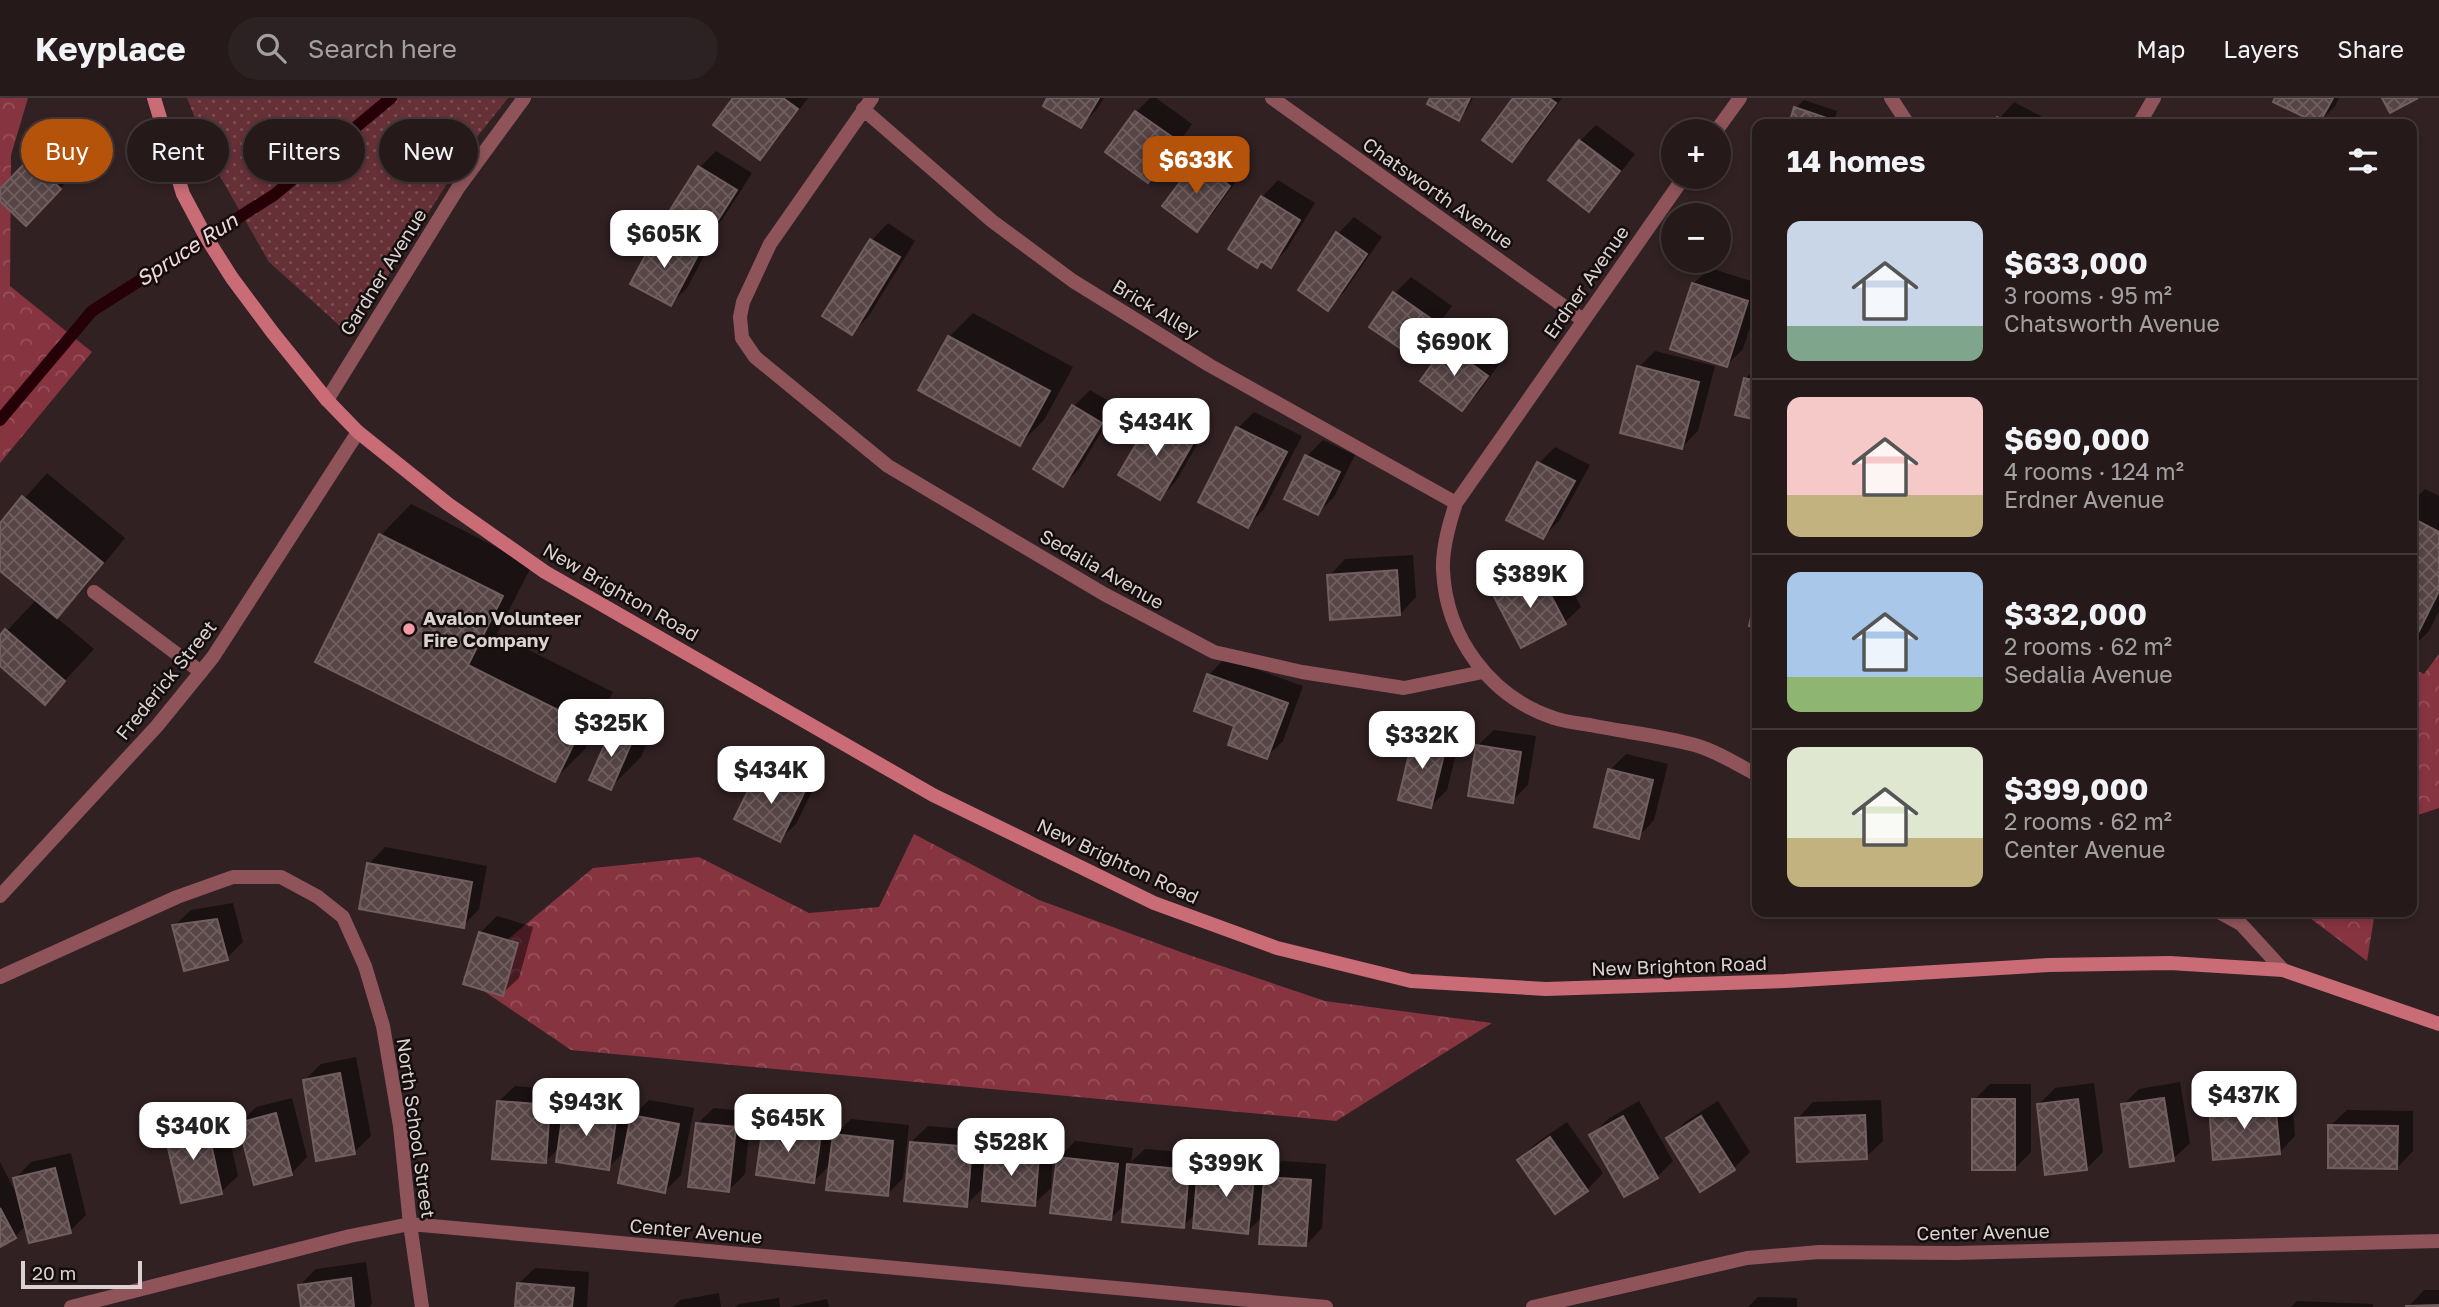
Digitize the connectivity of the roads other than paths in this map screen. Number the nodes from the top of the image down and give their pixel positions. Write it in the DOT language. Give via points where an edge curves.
graph roads {
  1 [pos="154,98"];
  2 [pos="524,98"];
  3 [pos="1272,98"];
  4 [pos="1740,98"];
  5 [pos="1891,98"];
  6 [pos="2154,98"];
  7 [pos="867,103"];
  8 [pos="1725,119"];
  9 [pos="1905,119"];
  10 [pos="2142,119"];
  11 [pos="1676,189"];
  12 [pos="1583,320"];
  13 [pos="327,400"];
  14 [pos="358,432"];
  15 [pos="1456,503"];
  16 [pos="94,592"];
  17 [pos="201,672"];
  18 [pos="1483,672"];
  19 [pos="1752,773"];
  20 [pos="0,896"];
  21 [pos="2228,917"];
  22 [pos="2283,970"];
  23 [pos="0,977"];
  24 [pos="2439,1024"];
  25 [pos="410,1224"];
  26 [pos="2439,1241"];
  27 [pos="71,1307"];
  28 [pos="422,1307"];
  29 [pos="1326,1307"];
  30 [pos="1533,1307"];
  1 -- 13 [label="street, New Brighton Road" via="183,194 232,278"];
  2 -- 13 [label="street, Gardner Avenue" via="458,188"];
  3 -- 12 [label="street, Chatsworth Avenue"];
  4 -- 8 [label="street"];
  5 -- 9 [label="street"];
  6 -- 10 [label="street"];
  7 -- 15 [label="street, Brick Alley" via="992,221 1073,281 1209,365"];
  7 -- 18 [label="street, Sedalia Avenue" via="770,244 743,302 742,338 755,357 888,466 1104,594 1214,652 1404,688"];
  11 -- 12 [label="street, Erdner Avenue"];
  12 -- 15 [label="street, Erdner Avenue"];
  13 -- 14 [label="street, New Brighton Road"];
  14 -- 17 [label="street, Frederick Street"];
  14 -- 22 [label="street, New Brighton Road" via="448,504 545,572 933,795 1154,903 1277,948 1411,981 1546,989 2049,965 2170,963"];
  15 -- 18 [label="street, Erdner Avenue" via="1445,542 1446,596 1453,623"];
  16 -- 17 [label="street"];
  17 -- 20 [label="street, Frederick Street"];
  18 -- 19 [label="street" via="1504,692 1555,718 1696,745"];
  21 -- 22 [label="street" via="2241,924"];
  22 -- 24 [label="street, New Brighton Road"];
  23 -- 25 [label="street, North School Street" via="177,897 233,877 281,877 318,897 343,917 383,1026"];
  25 -- 27 [label="street, Center Avenue"];
  25 -- 28 [label="street, North School Street"];
  25 -- 29 [label="street, Center Avenue"];
  26 -- 30 [label="street, Center Avenue" via="1819,1252 1747,1258"];
}
